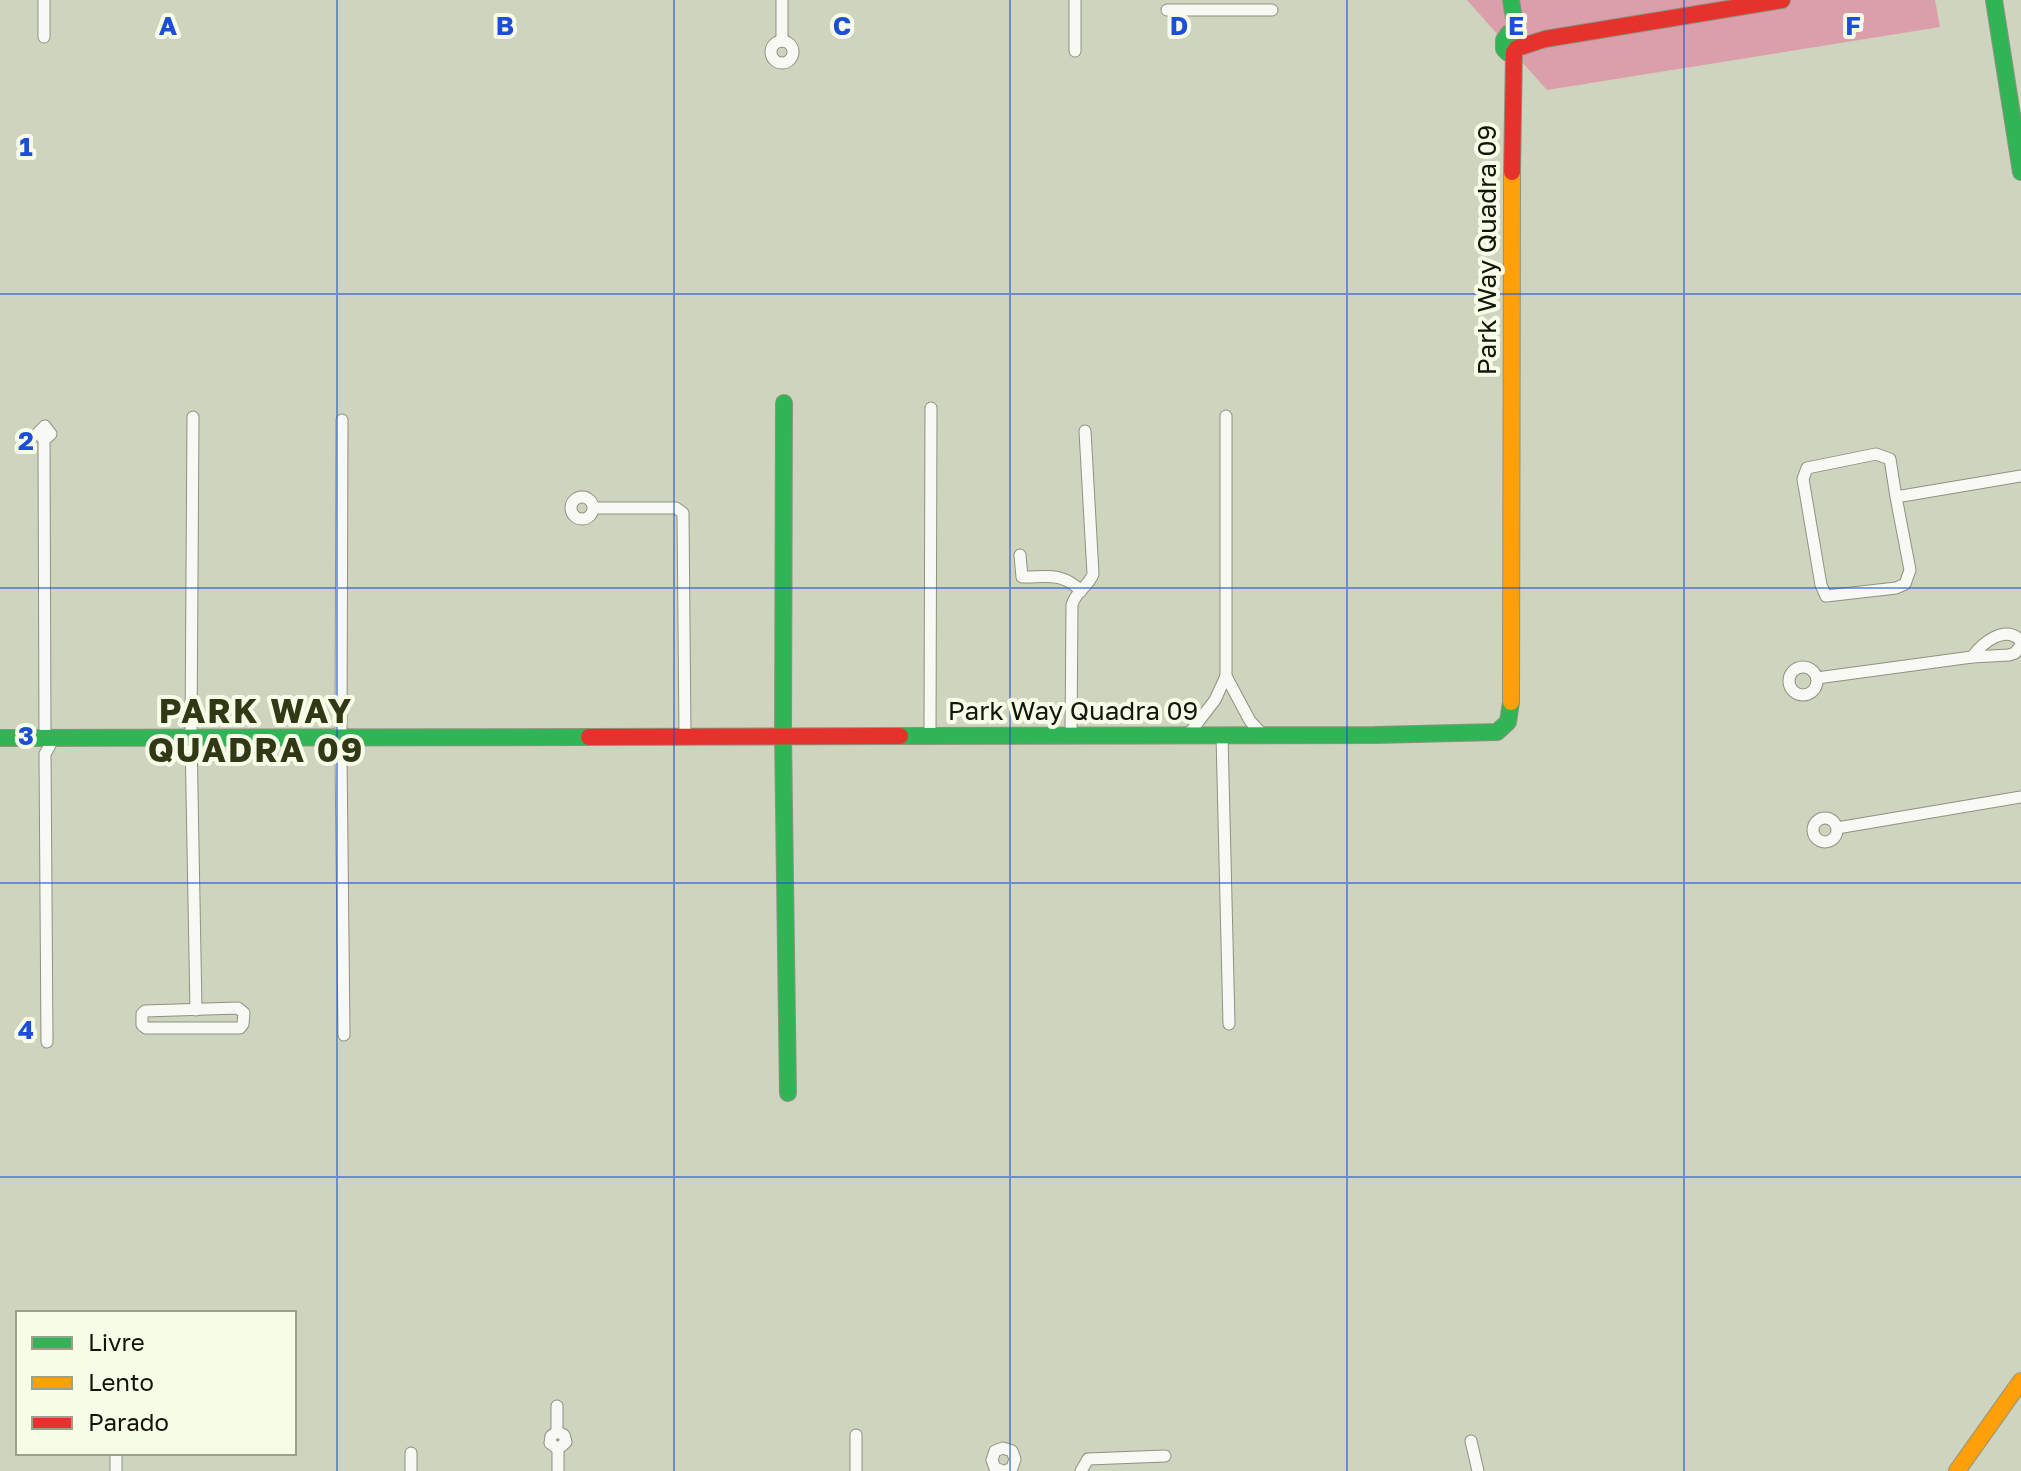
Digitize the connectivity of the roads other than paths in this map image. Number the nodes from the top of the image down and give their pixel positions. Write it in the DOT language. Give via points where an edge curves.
graph roads {
  1 [pos="44,0"];
  2 [pos="782,0"];
  3 [pos="1075,0"];
  4 [pos="1510,0"];
  5 [pos="1782,0"];
  6 [pos="1993,4"];
  7 [pos="1215,5"];
  8 [pos="1167,10"];
  9 [pos="1272,10"];
  10 [pos="44,37"];
  11 [pos="782,41"];
  12 [pos="1513,43"];
  13 [pos="1075,51"];
  14 [pos="2021,172"];
  15 [pos="784,403"];
  16 [pos="931,408"];
  17 [pos="1226,416"];
  18 [pos="193,417"];
  19 [pos="342,420"];
  20 [pos="1085,431"];
  21 [pos="44,440"];
  22 [pos="2021,476"];
  23 [pos="1896,497"];
  24 [pos="594,508"];
  25 [pos="1020,555"];
  26 [pos="1081,591"];
  27 [pos="2021,643"];
  28 [pos="1972,657"];
  29 [pos="1226,676"];
  30 [pos="1817,678"];
  31 [pos="1215,700"];
  32 [pos="1238,701"];
  33 [pos="341,735"];
  34 [pos="1071,735"];
  35 [pos="1188,735"];
  36 [pos="1222,735"];
  37 [pos="1263,735"];
  38 [pos="191,736"];
  39 [pos="685,736"];
  40 [pos="783,736"];
  41 [pos="930,736"];
  42 [pos="0,738"];
  43 [pos="44,742"];
  44 [pos="2021,797"];
  45 [pos="1837,828"];
  46 [pos="196,1010"];
  47 [pos="1229,1024"];
  48 [pos="344,1035"];
  49 [pos="47,1042"];
  50 [pos="788,1093"];
  51 [pos="2021,1381"];
  52 [pos="557,1406"];
  53 [pos="856,1435"];
  54 [pos="1471,1441"];
  55 [pos="411,1453"];
  56 [pos="1165,1456"];
  57 [pos="411,1471"];
  58 [pos="558,1471"];
  59 [pos="856,1471"];
  60 [pos="1081,1471"];
  61 [pos="1478,1471"];
  62 [pos="1957,1471"];
  1 -- 10 [label="street"];
  2 -- 11 [label="street"];
  3 -- 13 [label="street"];
  4 -- 12 [label="street, Park Way Quadra 09"];
  5 -- 12 [label="street"];
  6 -- 14 [label="street"];
  7 -- 8 [label="street"];
  7 -- 9 [label="street"];
  12 -- 37 [label="street, Park Way Quadra 09" via="1510,717 1492,733"];
  15 -- 40 [label="street"];
  16 -- 41 [label="street"];
  17 -- 29 [label="street"];
  18 -- 38 [label="street"];
  19 -- 33 [label="street"];
  20 -- 26 [label="street" via="1094,567"];
  21 -- 43 [label="street"];
  22 -- 23 [label="street"];
  23 -- 23 [label="street" via="1892,466 1885,456 1814,465 1804,471 1826,596 1896,588 1909,579"];
  24 -- 39 [label="street" via="676,508 683,513"];
  25 -- 26 [label="street" via="1022,577 1061,577"];
  26 -- 34 [label="street" via="1071,616"];
  27 -- 28 [label="street" via="2009,655"];
  27 -- 28 [label="street" via="2007,634 1987,639"];
  28 -- 30 [label="street"];
  29 -- 31 [label="street"];
  29 -- 32 [label="street"];
  31 -- 32 [label="street"];
  31 -- 35 [label="street"];
  32 -- 37 [label="street"];
  33 -- 38 [label="street, Park Way Quadra 09"];
  33 -- 39 [label="street, Park Way Quadra 09"];
  33 -- 48 [label="street"];
  34 -- 35 [label="street, Park Way Quadra 09"];
  34 -- 41 [label="street, Park Way Quadra 09"];
  35 -- 36 [label="street, Park Way Quadra 09"];
  36 -- 37 [label="street, Park Way Quadra 09"];
  36 -- 47 [label="street"];
  38 -- 43 [label="street, Park Way Quadra 09"];
  38 -- 46 [label="street"];
  39 -- 40 [label="street, Park Way Quadra 09"];
  40 -- 41 [label="street, Park Way Quadra 09"];
  40 -- 50 [label="street"];
  42 -- 43 [label="street, Park Way Quadra 09"];
  43 -- 49 [label="street"];
  44 -- 45 [label="street"];
  46 -- 46 [label="street" via="241,1009 243,1024 142,1025 145,1011"];
  51 -- 62 [label="street"];
  52 -- 58 [label="street" via="557,1432 566,1439 558,1449"];
  53 -- 59 [label="street"];
  54 -- 61 [label="street"];
  55 -- 57 [label="street"];
  56 -- 60 [label="street" via="1088,1459"];
}
